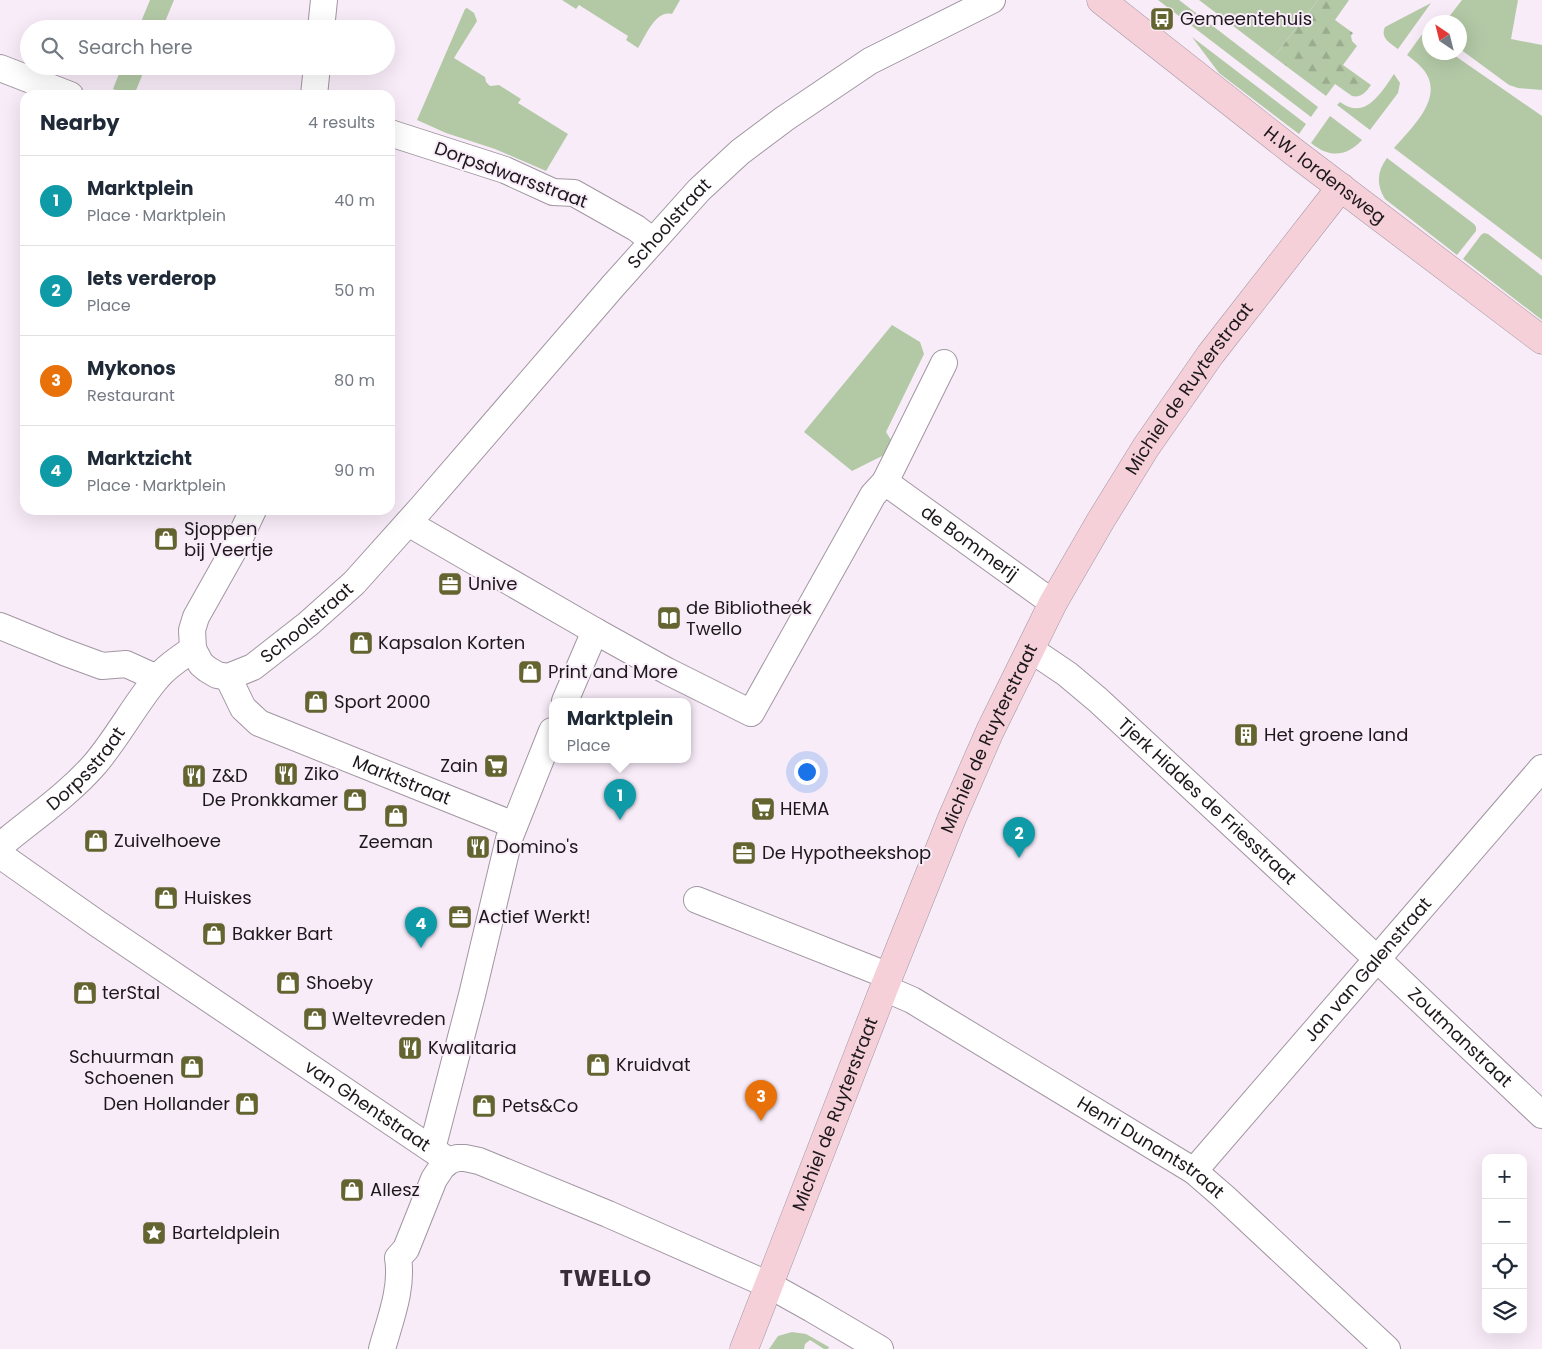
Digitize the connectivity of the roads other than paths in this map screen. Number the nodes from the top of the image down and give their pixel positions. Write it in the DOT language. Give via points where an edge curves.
graph roads {
  1 [pos="324,0"];
  2 [pos="992,0"];
  3 [pos="1102,2"];
  4 [pos="322,20"];
  5 [pos="0,68"];
  6 [pos="316,75"];
  7 [pos="57,90"];
  8 [pos="315,90"];
  9 [pos="395,135"];
  10 [pos="1341,187"];
  11 [pos="653,241"];
  12 [pos="1542,340"];
  13 [pos="944,363"];
  14 [pos="884,482"];
  15 [pos="251,515"];
  16 [pos="408,523"];
  17 [pos="1053,603"];
  18 [pos="0,626"];
  19 [pos="594,631"];
  20 [pos="1030,649"];
  21 [pos="193,650"];
  22 [pos="228,677"];
  23 [pos="157,678"];
  24 [pos="566,698"];
  25 [pos="549,739"];
  26 [pos="1542,768"];
  27 [pos="514,825"];
  28 [pos="0,846"];
  29 [pos="0,855"];
  30 [pos="697,900"];
  31 [pos="1377,960"];
  32 [pos="886,982"];
  33 [pos="1542,1115"];
  34 [pos="440,1155"];
  35 [pos="1194,1171"];
  36 [pos="769,1285"];
  37 [pos="382,1349"];
  38 [pos="744,1349"];
  39 [pos="880,1349"];
  40 [pos="1387,1349"];
  1 -- 4 [label="street"];
  2 -- 11 [label="street, Schoolstraat" via="870,61 784,119 740,152 699,190"];
  3 -- 10 [label="street, H.W. Iordensweg"];
  5 -- 7 [label="street"];
  6 -- 8 [label="street"];
  9 -- 11 [label="street, Dorpsdwarsstraat" via="505,170 553,192 574,193"];
  10 -- 12 [label="street, H.W. Iordensweg"];
  10 -- 17 [label="street, Michiel de Ruyterstraat" via="1181,396 1146,447"];
  11 -- 16 [label="street, Schoolstraat"];
  13 -- 14 [label="street"];
  14 -- 17 [label="street, de Bommerij"];
  14 -- 19 [label="street" via="873,495 751,714"];
  15 -- 21 [label="street" via="196,617 192,630"];
  16 -- 19 [label="street"];
  16 -- 22 [label="street, Schoolstraat" via="354,583 308,624 254,667"];
  17 -- 20 [label="street, Michiel de Ruyterstraat"];
  18 -- 23 [label="street" via="102,666 126,664"];
  19 -- 24 [label="street"];
  20 -- 31 [label="street, Tjerk Hiddes de Friesstraat" via="1098,700"];
  20 -- 32 [label="street, Michiel de Ruyterstraat" via="952,818"];
  21 -- 22 [label="street" via="207,670"];
  21 -- 23 [label="street, Dorpsstraat"];
  22 -- 27 [label="street, Marktstraat" via="243,708 259,723"];
  23 -- 28 [label="street, Dorpsstraat" via="95,763 50,807"];
  25 -- 27 [label="street"];
  26 -- 31 [label="street, Jan van Galenstraat"];
  27 -- 34 [label="street" via="472,995"];
  29 -- 34 [label="street, van Ghentstraat"];
  30 -- 32 [label="street, Henri Dunantstraat"];
  31 -- 33 [label="street, Zoutmanstraat"];
  31 -- 35 [label="street, Jan van Galenstraat"];
  32 -- 35 [label="street, Henri Dunantstraat"];
  32 -- 36 [label="street, Michiel de Ruyterstraat"];
  34 -- 36 [label="street, van Ghentstraat" via="479,1161"];
  34 -- 37 [label="street" via="442,1166 406,1249 398,1258 399,1282"];
  35 -- 40 [label="street, Henri Dunantstraat"];
  36 -- 38 [label="street, Michiel de Ruyterstraat"];
  36 -- 39 [label="street, van Ghentstraat"];
}
